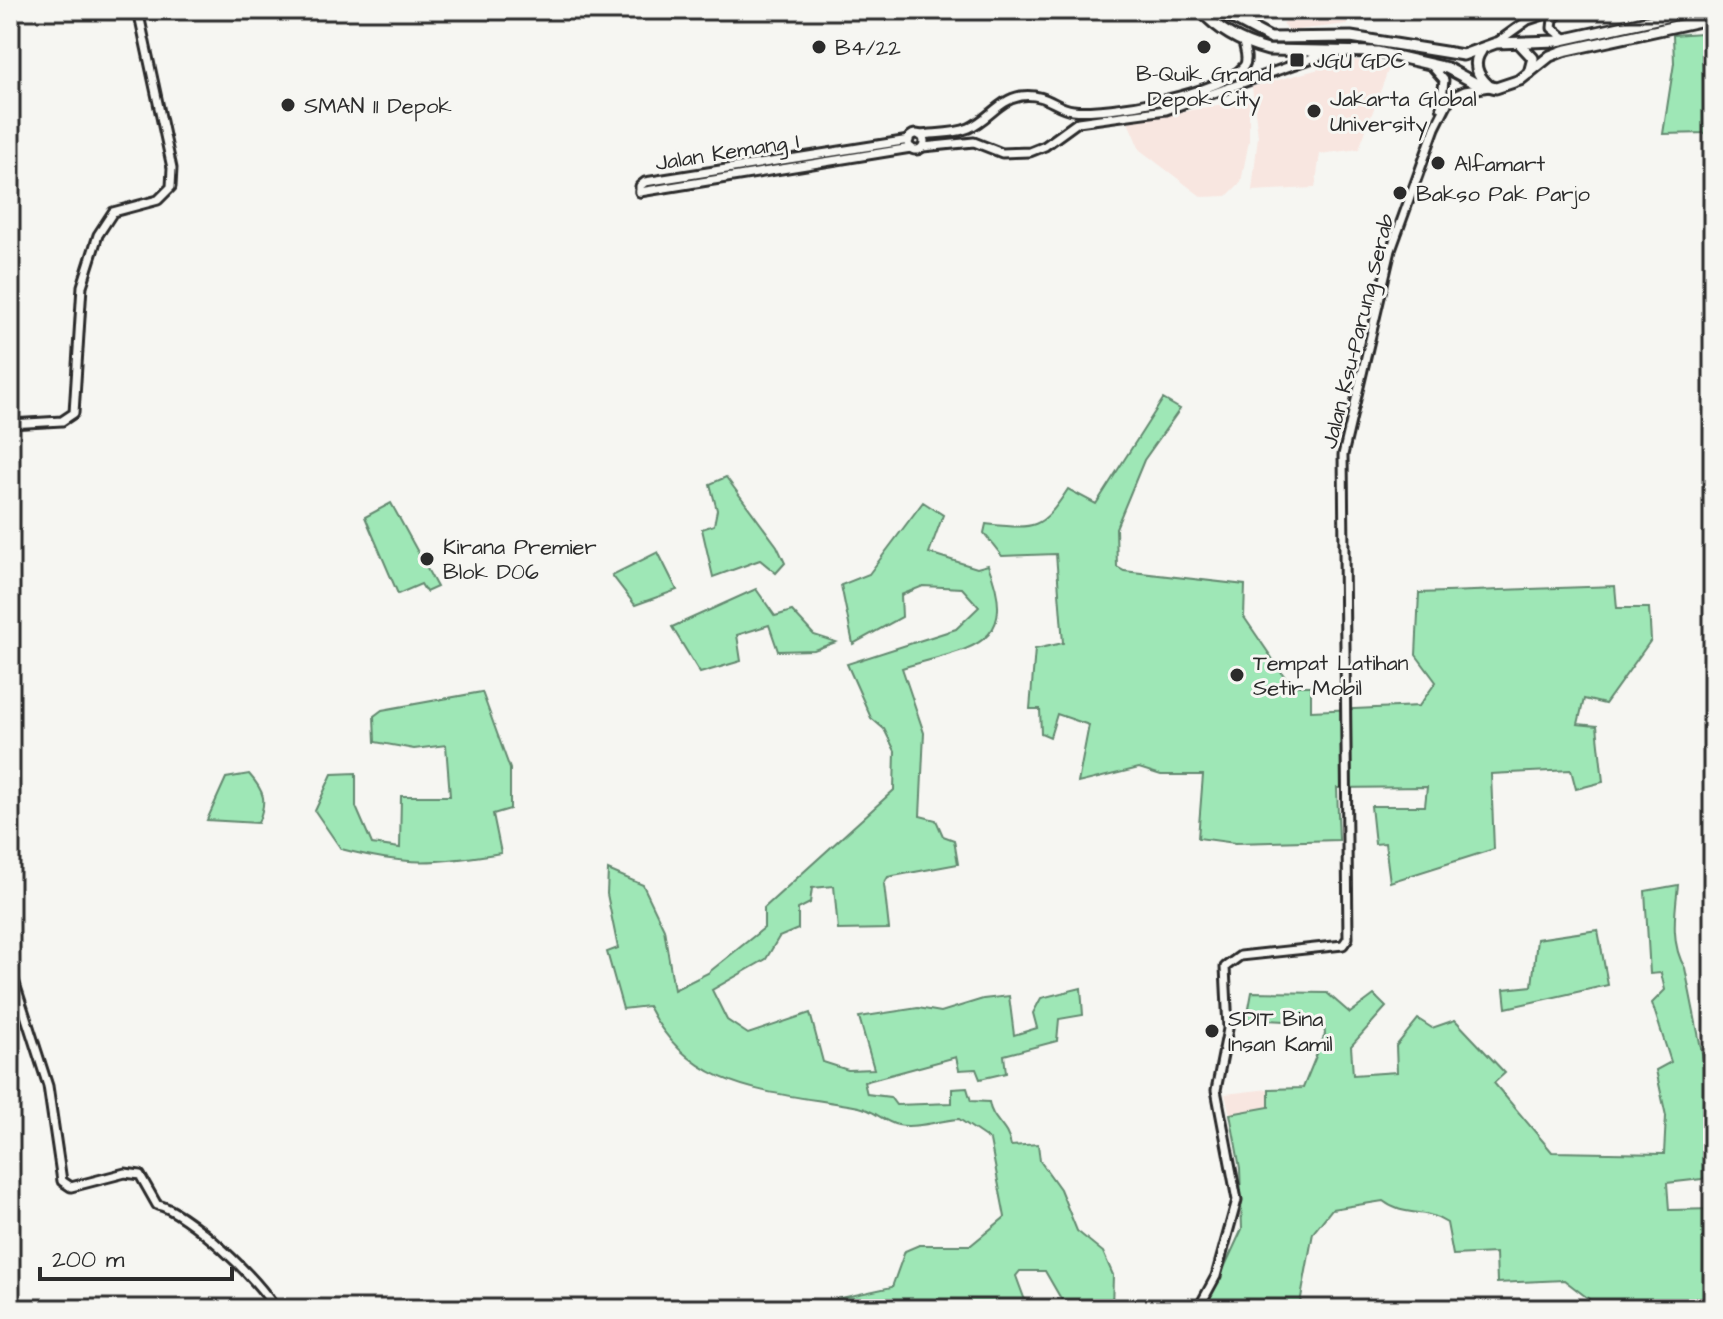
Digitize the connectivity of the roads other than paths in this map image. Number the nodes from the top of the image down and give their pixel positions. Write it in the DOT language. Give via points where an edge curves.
graph roads {
  1 [pos="138,10"];
  2 [pos="1200,10"];
  3 [pos="1217,10"];
  4 [pos="1560,10"];
  5 [pos="1697,10"];
  6 [pos="1713,18"];
  7 [pos="1566,39"];
  8 [pos="1243,42"];
  9 [pos="1516,42"];
  10 [pos="1496,43"];
  11 [pos="1340,49"];
  12 [pos="1481,51"];
  13 [pos="1427,62"];
  14 [pos="1529,74"];
  15 [pos="1491,87"];
  16 [pos="1121,107"];
  17 [pos="1067,109"];
  18 [pos="1122,117"];
  19 [pos="1440,117"];
  20 [pos="969,128"];
  21 [pos="1068,128"];
  22 [pos="920,135"];
  23 [pos="974,142"];
  24 [pos="910,144"];
  25 [pos="923,147"];
  26 [pos="10,424"];
  27 [pos="10,968"];
  28 [pos="275,1309"];
  29 [pos="1198,1309"];
  1 -- 26 [label="street" via="172,168 171,187 158,200 113,212 98,235 80,303 74,413 62,421"];
  2 -- 8 [label="main road"];
  3 -- 12 [label="main road" via="1270,38 1351,37 1442,53"];
  4 -- 7 [label="street" via="1552,28"];
  4 -- 10 [label="street" via="1528,20"];
  5 -- 7 [label="main road"];
  6 -- 14 [label="main road" via="1563,51"];
  7 -- 9 [label="main road"];
  8 -- 11 [label="main road" via="1268,50"];
  8 -- 16 [label="street" via="1244,66 1226,78 1167,100"];
  9 -- 10 [label="main road"];
  9 -- 14 [label="main road" via="1531,53"];
  10 -- 12 [label="main road"];
  11 -- 13 [label="main road"];
  11 -- 18 [label="street" via="1166,110"];
  12 -- 15 [label="main road" via="1477,70"];
  13 -- 15 [label="main road"];
  13 -- 19 [label="street, Jalan Ksu-Parung Serab" via="1444,80"];
  14 -- 15 [label="main road" via="1504,87"];
  15 -- 19 [label="street, Jalan Ksu-Parung Serab" via="1456,94"];
  16 -- 17 [label="street"];
  16 -- 18 [label="street"];
  17 -- 20 [label="street" via="1050,98 1018,97"];
  17 -- 21 [label="street"];
  18 -- 21 [label="street"];
  19 -- 29 [label="street, Jalan Ksu-Parung Serab" via="1391,250 1343,455 1348,938 1343,945 1240,956 1225,967 1228,1029 1216,1090 1237,1200 1216,1276"];
  20 -- 22 [label="street"];
  20 -- 23 [label="street"];
  21 -- 23 [label="street" via="1030,152 1002,153"];
  22 -- 24 [label="street" via="914,135"];
  22 -- 25 [label="street"];
  23 -- 25 [label="street"];
  24 -- 24 [label="street, Jalan Kemang I" via="640,192 645,182"];
  24 -- 25 [label="street" via="918,150"];
  27 -- 28 [label="street" via="48,1086 62,1181 71,1187 125,1173 140,1175 157,1205 170,1207 200,1230 258,1282"];
}
